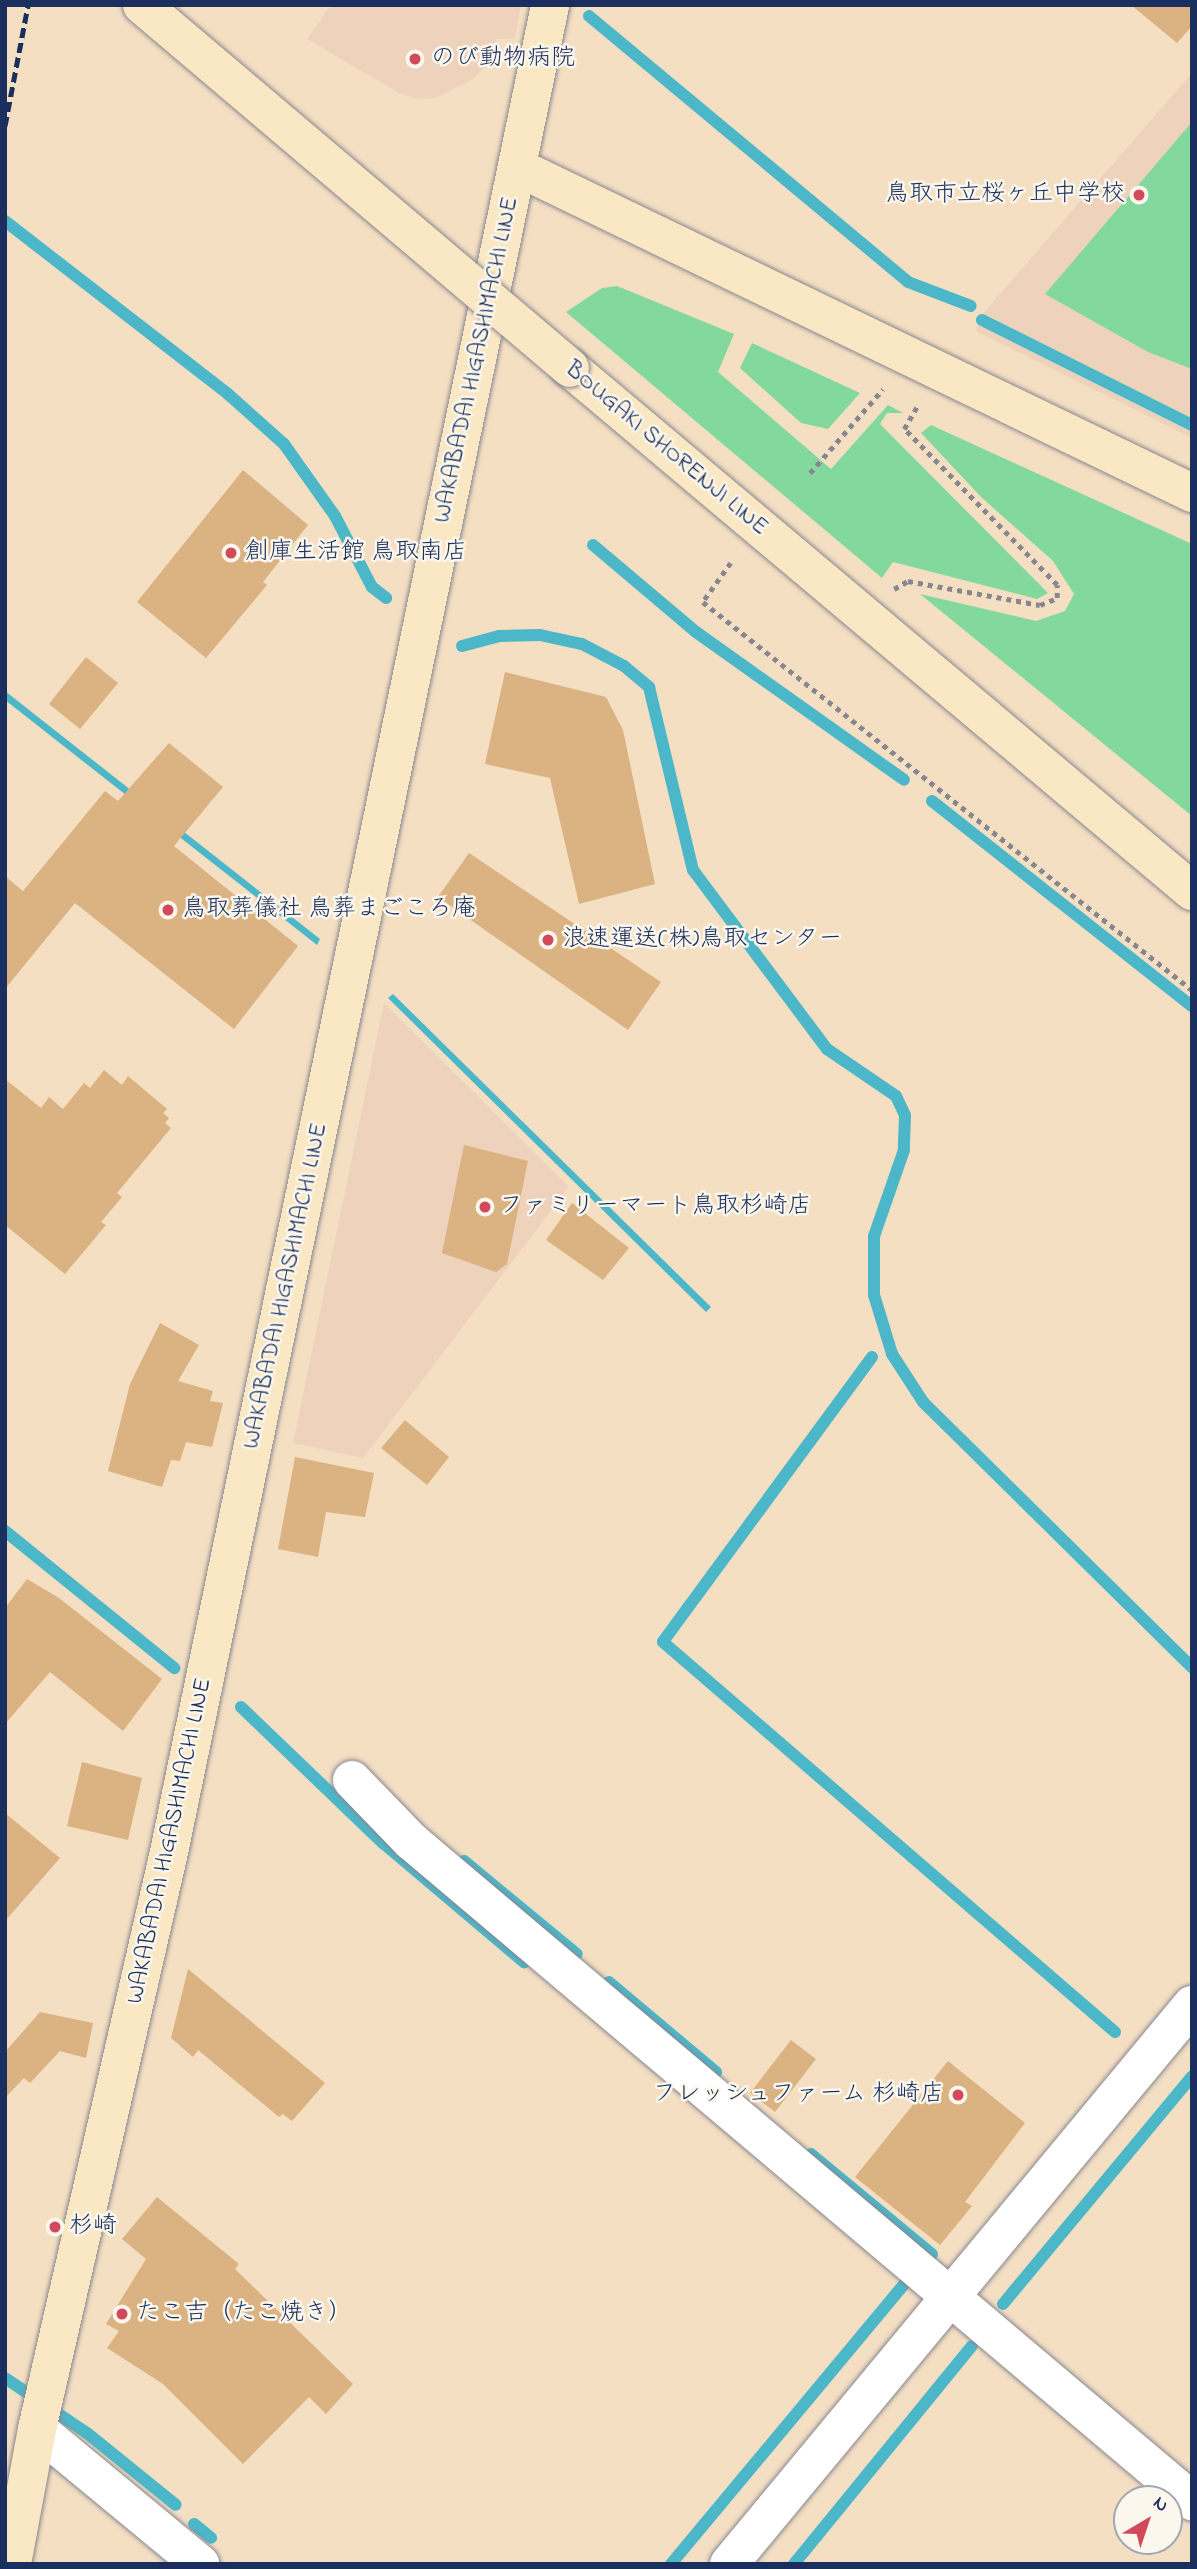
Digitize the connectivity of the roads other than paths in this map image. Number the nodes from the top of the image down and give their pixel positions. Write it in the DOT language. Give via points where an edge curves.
graph roads {
  1 [pos="142,5"];
  2 [pos="550,5"];
  3 [pos="517,167"];
  4 [pos="1192,492"];
  5 [pos="1192,891"];
  6 [pos="352,1780"];
  7 [pos="1192,2006"];
  8 [pos="950,2296"];
  9 [pos="37,2429"];
  10 [pos="1192,2501"];
  11 [pos="12,2564"];
  12 [pos="200,2564"];
  13 [pos="729,2564"];
  1 -- 5 [label="main road, BOUGAKI SHORENJI LINE, bridge"];
  2 -- 3 [label="main road, WAKABADAI HIGASHIMACHI LINE"];
  3 -- 4 [label="main road"];
  3 -- 9 [label="main road, WAKABADAI HIGASHIMACHI LINE" via="169,1852"];
  6 -- 8 [label="street" via="411,1841"];
  7 -- 8 [label="street"];
  8 -- 10 [label="street"];
  8 -- 13 [label="street"];
  9 -- 11 [label="main road, WAKABADAI HIGASHIMACHI LINE"];
  9 -- 12 [label="street"];
}
